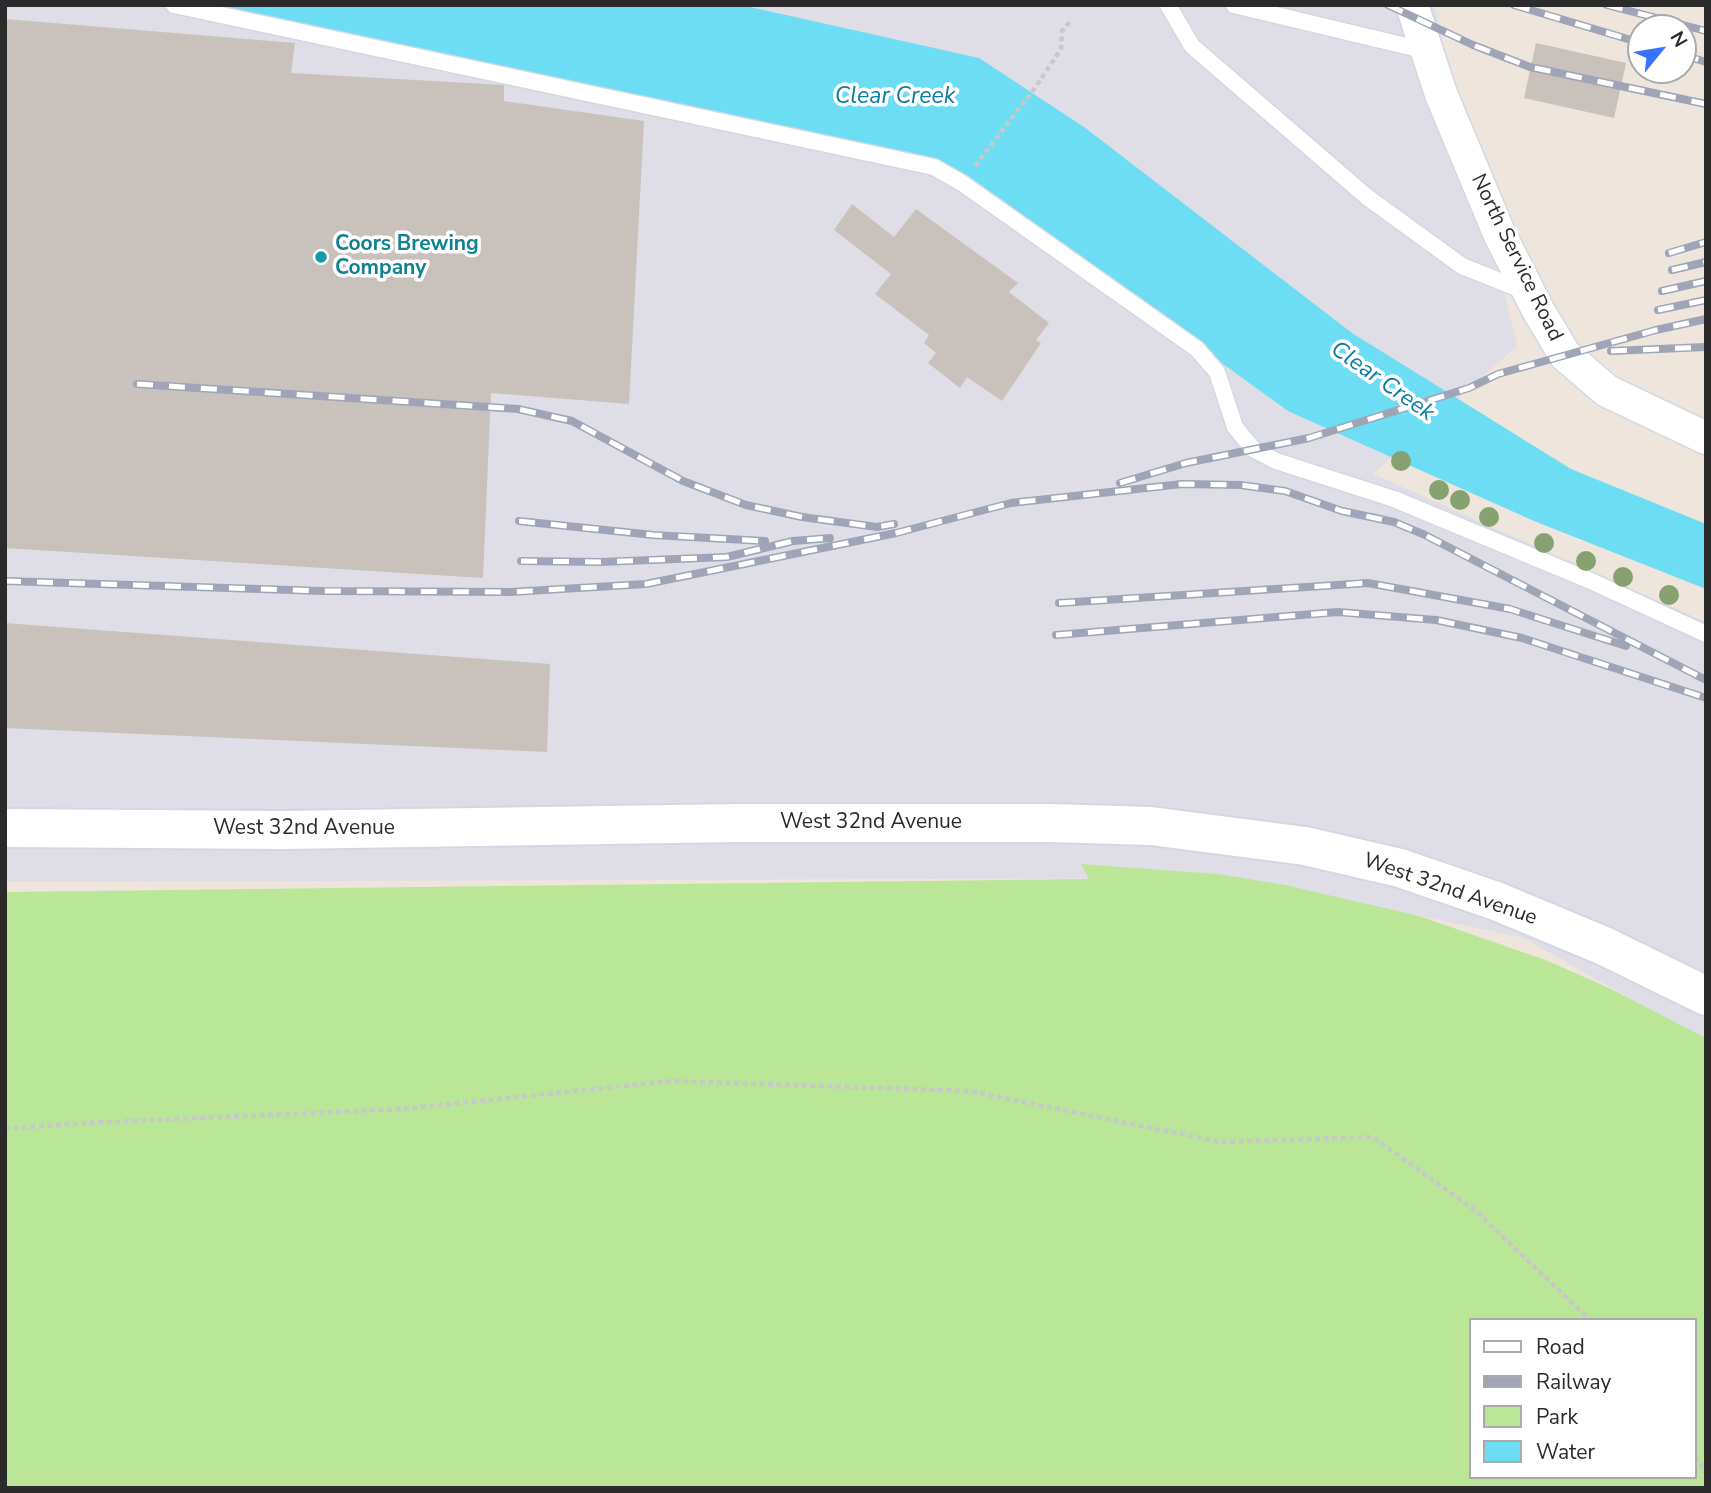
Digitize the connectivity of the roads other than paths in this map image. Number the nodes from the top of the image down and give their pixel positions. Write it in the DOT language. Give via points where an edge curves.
graph roads {
  1 [pos="174,5"];
  2 [pos="1168,5"];
  3 [pos="1234,5"];
  4 [pos="1412,5"];
  5 [pos="1427,51"];
  6 [pos="1530,293"];
  7 [pos="1706,438"];
  8 [pos="1706,634"];
  9 [pos="5,828"];
  10 [pos="1706,996"];
  1 -- 8 [label="lane" via="934,167 1197,349 1217,372 1236,427 1253,449 1276,461 1394,499"];
  2 -- 6 [label="lane" via="1192,46 1367,197 1462,266"];
  3 -- 5 [label="lane"];
  4 -- 5 [label="street, North Service Road"];
  5 -- 6 [label="street, North Service Road" via="1499,233"];
  6 -- 7 [label="street, North Service Road" via="1565,355 1593,382"];
  9 -- 10 [label="street, West 32nd Avenue" via="311,830 737,823 1151,826 1305,846 1400,868 1604,946"];
}
